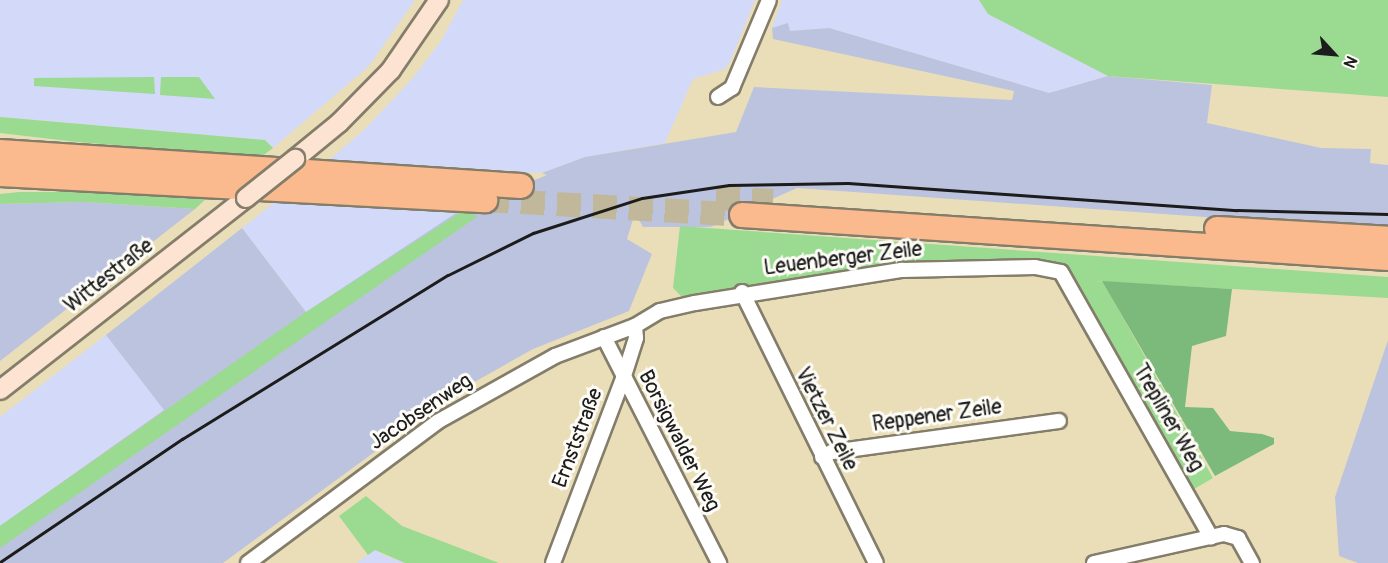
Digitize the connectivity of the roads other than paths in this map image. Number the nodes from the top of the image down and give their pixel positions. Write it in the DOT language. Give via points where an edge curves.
graph roads {
  1 [pos="439,0"];
  2 [pos="769,0"];
  3 [pos="718,97"];
  4 [pos="0,139"];
  5 [pos="0,152"];
  6 [pos="57,153"];
  7 [pos="0,174"];
  8 [pos="53,178"];
  9 [pos="0,185"];
  10 [pos="521,186"];
  11 [pos="485,200"];
  12 [pos="773,201"];
  13 [pos="742,215"];
  14 [pos="1388,239"];
  15 [pos="1388,258"];
  16 [pos="1061,272"];
  17 [pos="742,292"];
  18 [pos="635,326"];
  19 [pos="604,337"];
  20 [pos="623,379"];
  21 [pos="0,390"];
  22 [pos="1059,421"];
  23 [pos="822,458"];
  24 [pos="1211,537"];
  25 [pos="248,563"];
  26 [pos="553,563"];
  27 [pos="719,563"];
  28 [pos="876,563"];
  29 [pos="1094,563"];
  30 [pos="1252,563"];
  1 -- 21 [label="main road, Wittestraße, bridge" via="391,70 347,116"];
  2 -- 3 [label="street" via="732,88"];
  4 -- 6 [label="highway" via="41,143"];
  5 -- 6 [label="highway"];
  6 -- 10 [label="highway"];
  7 -- 8 [label="highway"];
  8 -- 9 [label="highway"];
  8 -- 11 [label="highway"];
  12 -- 14 [label="highway"];
  13 -- 15 [label="highway"];
  16 -- 17 [label="street, Leuenberger Zeile" via="1054,268 902,270"];
  16 -- 24 [label="street, Trepliner Weg"];
  17 -- 18 [label="street, Leuenberger Zeile" via="660,311"];
  17 -- 23 [label="street, Vietzer Zeile"];
  18 -- 19 [label="street, Jacobsenweg"];
  18 -- 20 [label="street, Ernststraße" via="636,338"];
  19 -- 20 [label="street, Borsigwalder Weg"];
  19 -- 25 [label="street, Jacobsenweg" via="519,374 436,422"];
  20 -- 26 [label="street, Ernststraße"];
  20 -- 27 [label="street, Borsigwalder Weg"];
  22 -- 23 [label="street, Reppener Zeile" via="832,452"];
  23 -- 28 [label="street, Vietzer Zeile"];
  24 -- 29 [label="street"];
  24 -- 30 [label="street" via="1224,534 1238,538"];
}
